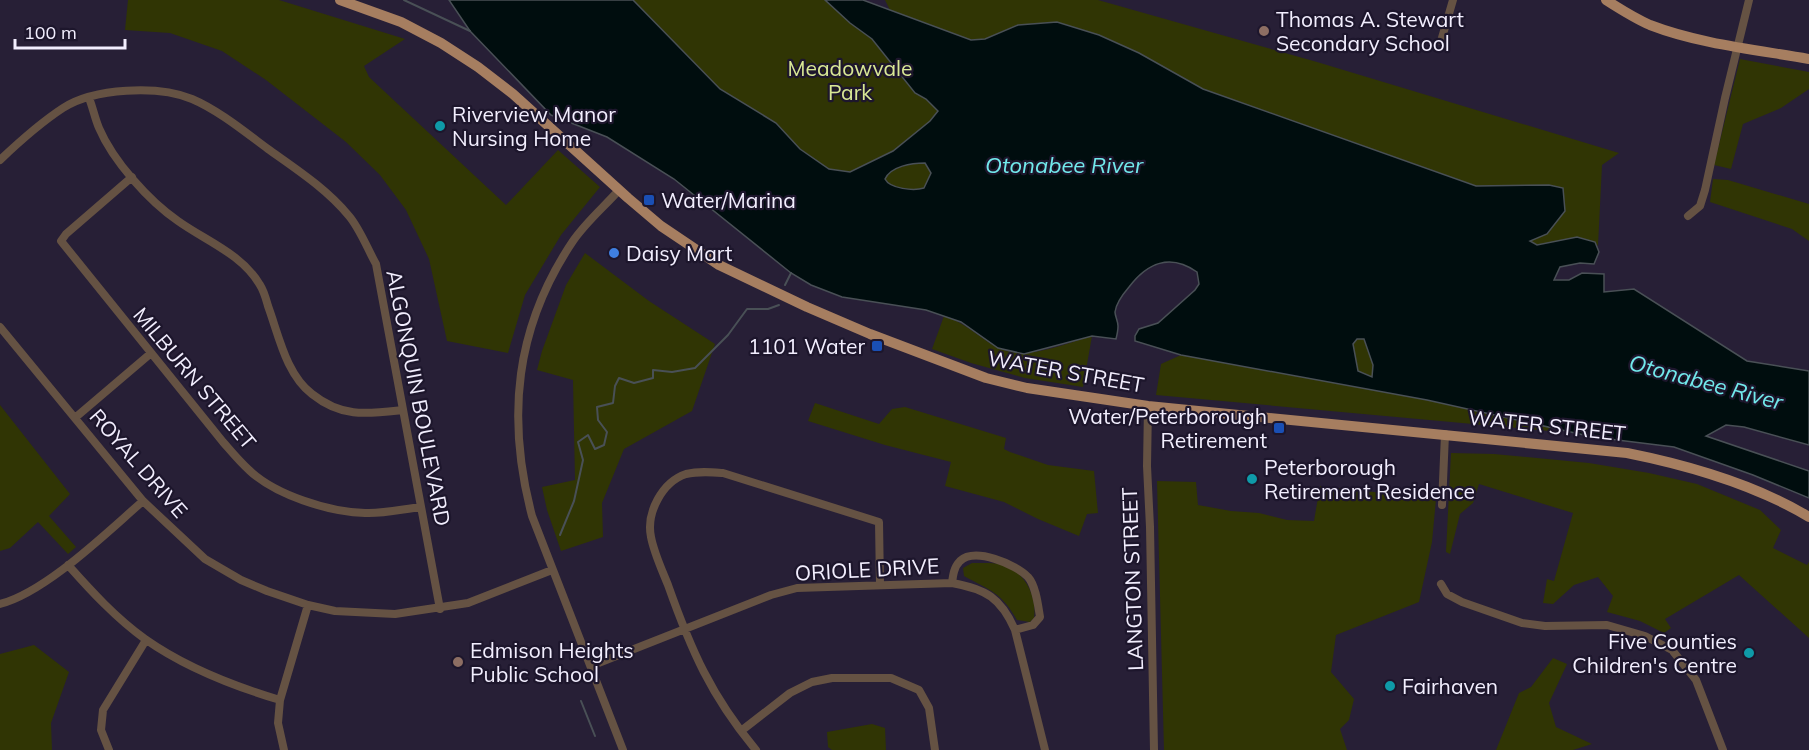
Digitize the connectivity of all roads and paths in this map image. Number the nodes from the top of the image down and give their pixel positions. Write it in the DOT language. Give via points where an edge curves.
graph roads {
  1 [pos="340,0"];
  2 [pos="1453,0"];
  3 [pos="1606,0"];
  4 [pos="1749,0"];
  5 [pos="1441,41"];
  6 [pos="1738,46"];
  7 [pos="1809,59"];
  8 [pos="89,98"];
  9 [pos="0,160"];
  10 [pos="132,177"];
  11 [pos="619,190"];
  12 [pos="1688,216"];
  13 [pos="0,327"];
  14 [pos="150,354"];
  15 [pos="1148,406"];
  16 [pos="403,410"];
  17 [pos="76,417"];
  18 [pos="1446,434"];
  19 [pos="142,501"];
  20 [pos="1442,505"];
  21 [pos="421,507"];
  22 [pos="1809,517"];
  23 [pos="68,565"];
  24 [pos="552,570"];
  25 [pos="952,583"];
  26 [pos="1441,584"];
  27 [pos="880,585"];
  28 [pos="0,604"];
  29 [pos="308,605"];
  30 [pos="440,609"];
  31 [pos="684,630"];
  32 [pos="1016,630"];
  33 [pos="146,640"];
  34 [pos="591,666"];
  35 [pos="280,700"];
  36 [pos="741,732"];
  37 [pos="109,750"];
  38 [pos="284,750"];
  39 [pos="623,750"];
  40 [pos="756,750"];
  41 [pos="935,750"];
  42 [pos="1045,750"];
  43 [pos="1154,750"];
  44 [pos="1723,750"];
  1 -- 11 [label="main road, WATER STREET" via="401,22 478,67"];
  2 -- 5 [label="street"];
  3 -- 6 [label="main road" via="1651,25"];
  4 -- 6 [label="street"];
  6 -- 7 [label="main road"];
  6 -- 12 [label="street" via="1705,189 1700,206"];
  8 -- 9 [label="street, ALGONQUIN BOULEVARD" via="66,106"];
  8 -- 10 [label="street" via="99,129"];
  8 -- 16 [label="street, ALGONQUIN BOULEVARD" via="131,89 192,99 234,124 321,188 350,216 376,264"];
  10 -- 14 [label="street, MILBURN STREET" via="61,241"];
  10 -- 16 [label="street" via="165,211 242,263 261,285 294,374 310,393 329,406 350,413"];
  11 -- 15 [label="main road, WATER STREET" via="661,226 719,265 870,334 986,378"];
  11 -- 24 [label="street" via="574,240 543,291 525,351 517,416 518,449 532,516"];
  13 -- 17 [label="street, ROYAL DRIVE"];
  14 -- 17 [label="street"];
  14 -- 21 [label="street, MILBURN STREET" via="250,471 274,487 333,509 367,514"];
  15 -- 18 [label="main road, WATER STREET"];
  15 -- 43 [label="street, LANGTON STREET"];
  16 -- 21 [label="street, ALGONQUIN BOULEVARD"];
  17 -- 19 [label="street, ROYAL DRIVE"];
  18 -- 20 [label="street"];
  18 -- 22 [label="main road, WATER STREET" via="1627,453 1673,462 1712,474"];
  19 -- 23 [label="street"];
  19 -- 29 [label="street, ROYAL DRIVE" via="205,559 241,580"];
  21 -- 30 [label="street, ALGONQUIN BOULEVARD"];
  23 -- 28 [label="street" via="15,600"];
  23 -- 33 [label="street"];
  24 -- 30 [label="street, ROYAL DRIVE" via="468,603"];
  24 -- 34 [label="street"];
  25 -- 27 [label="street, ORIOLE DRIVE"];
  25 -- 32 [label="street, ORIOLE DRIVE" via="973,586 999,601"];
  25 -- 32 [label="street" via="961,559 977,556 999,559 1030,578 1040,617 1033,625"];
  26 -- 44 [label="street" via="1447,594 1462,602 1522,623 1607,625 1645,636 1672,650 1696,680"];
  27 -- 31 [label="street, ORIOLE DRIVE" via="798,588"];
  27 -- 31 [label="street" via="879,522 723,473 702,471 684,475 661,493 651,514 650,536"];
  29 -- 30 [label="street, ROYAL DRIVE" via="361,613"];
  29 -- 35 [label="street"];
  31 -- 34 [label="street, ORIOLE DRIVE"];
  31 -- 36 [label="street" via="718,700"];
  32 -- 42 [label="street, ORIOLE DRIVE"];
  33 -- 35 [label="street" via="197,669"];
  33 -- 37 [label="street" via="103,710 102,730"];
  34 -- 39 [label="street"];
  35 -- 38 [label="street" via="278,723"];
  36 -- 40 [label="street"];
  36 -- 41 [label="street" via="790,693 812,682 891,678 918,690 929,708"];
}
